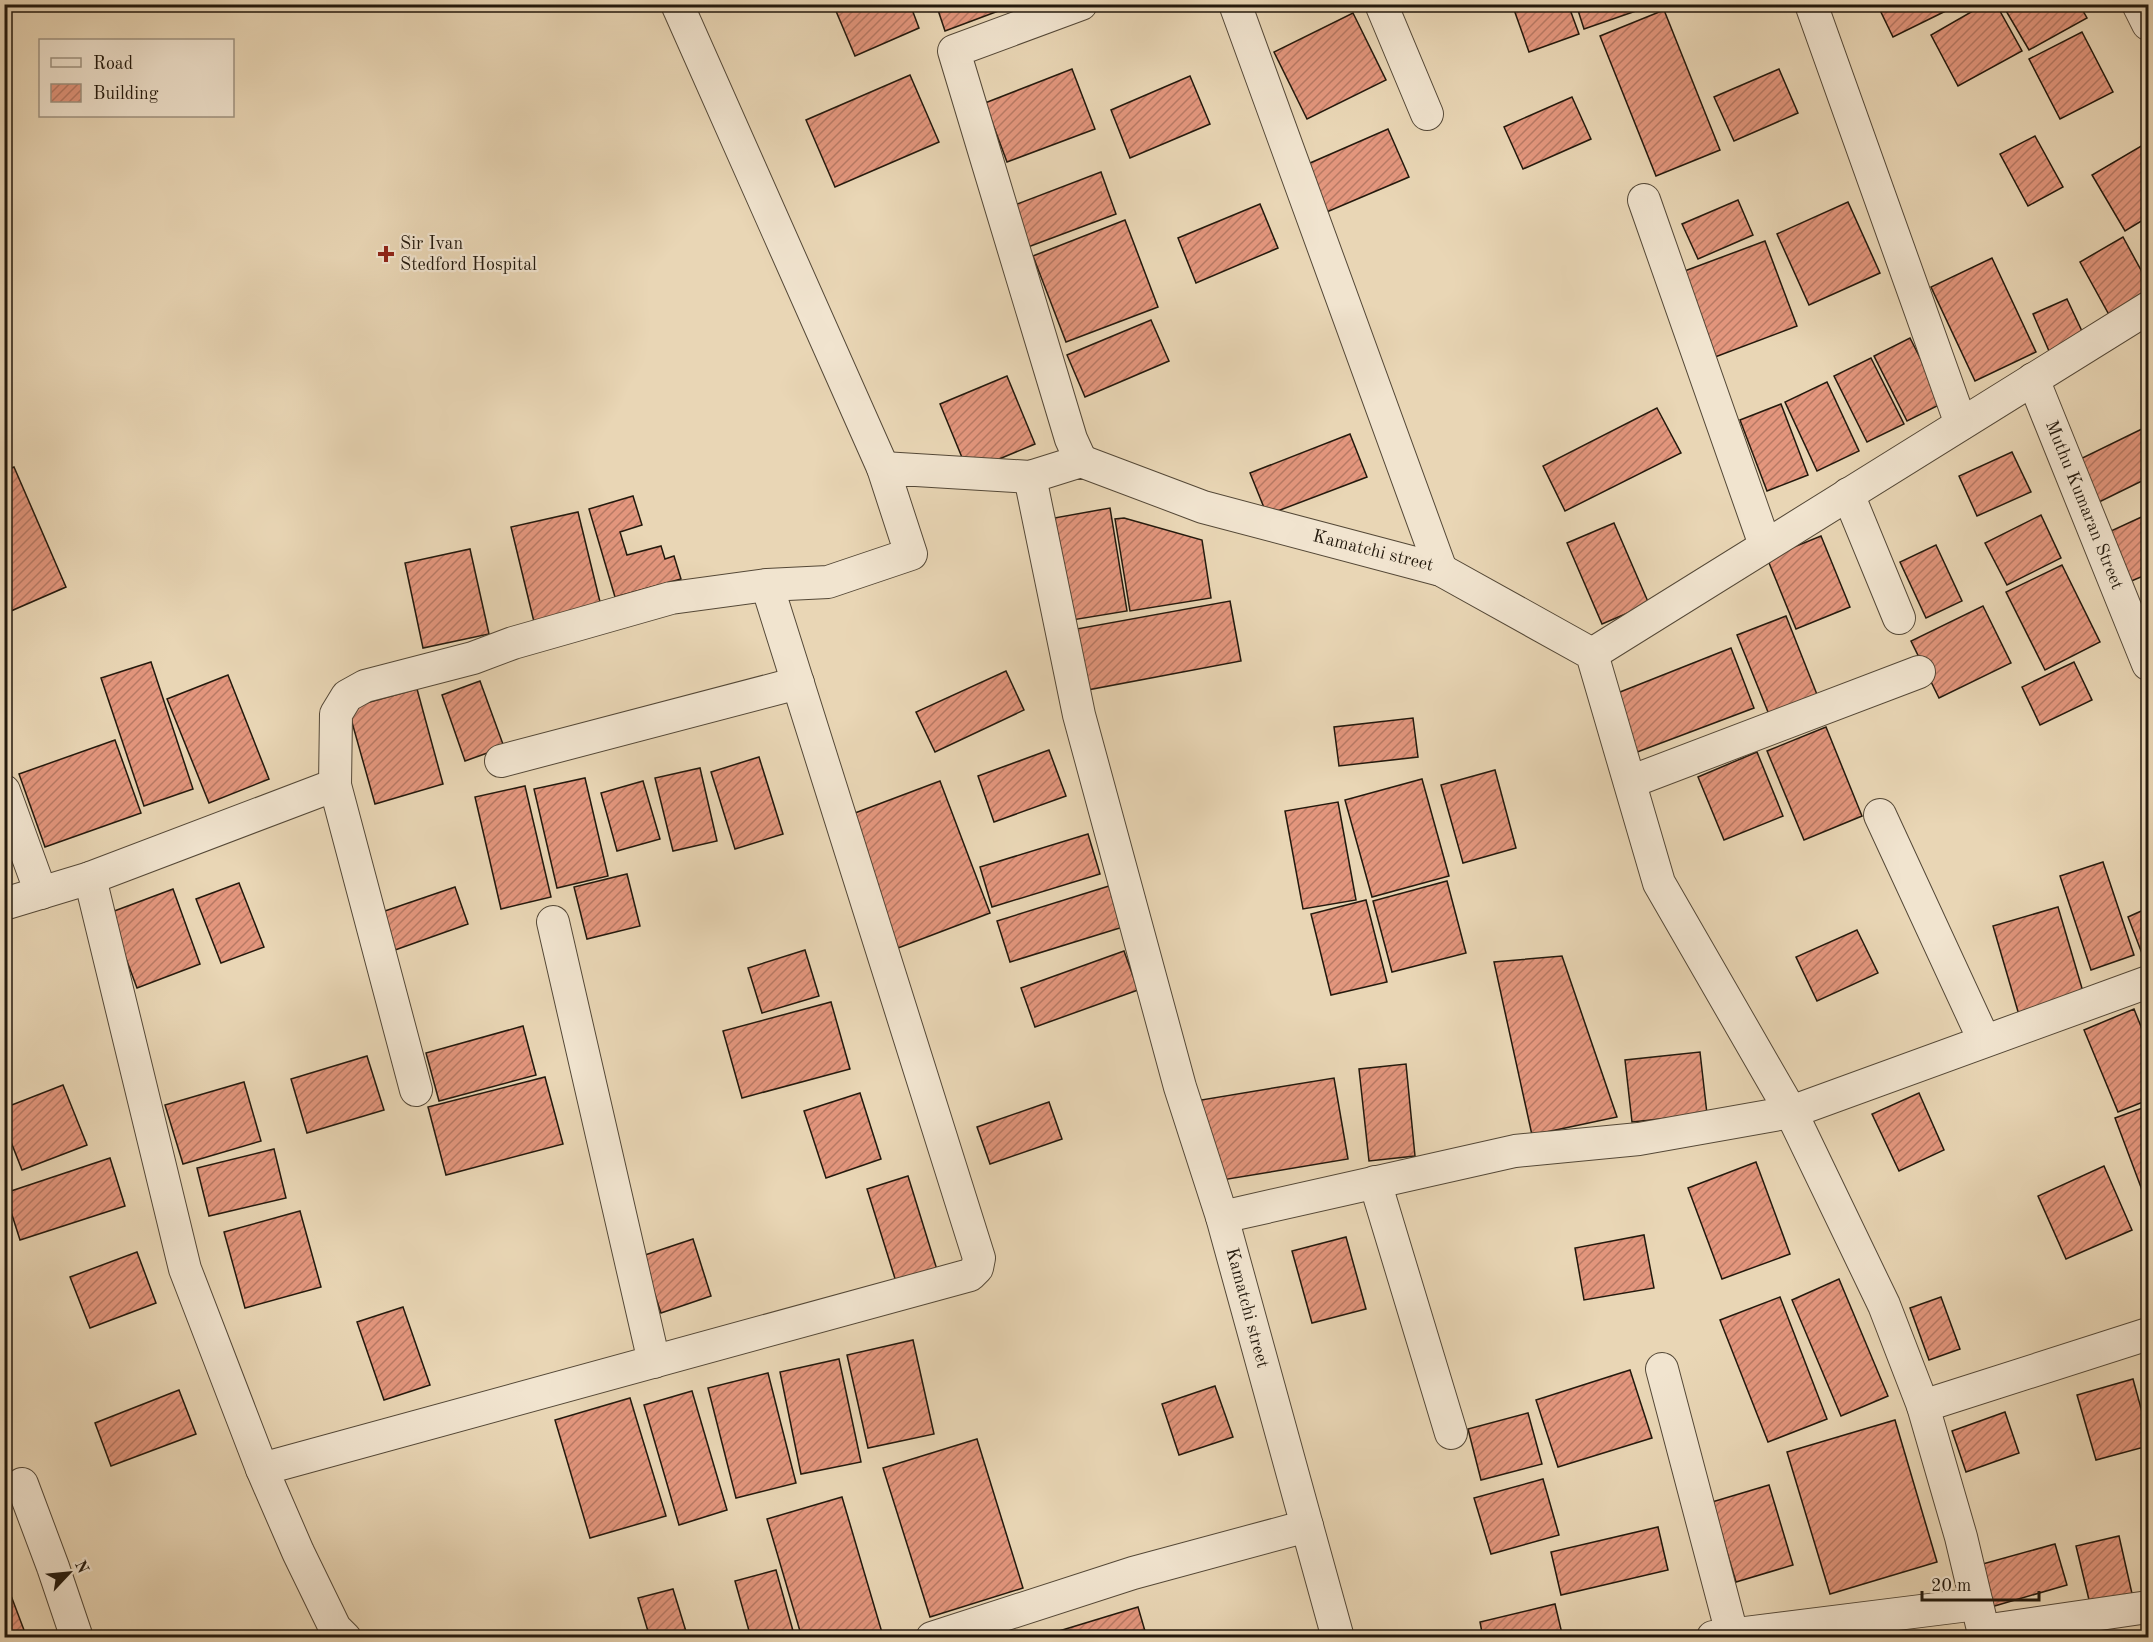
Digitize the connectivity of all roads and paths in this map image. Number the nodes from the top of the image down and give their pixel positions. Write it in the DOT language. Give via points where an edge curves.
graph roads {
  1 [pos="677,4"];
  2 [pos="1081,4"];
  3 [pos="1235,4"];
  4 [pos="1381,4"];
  5 [pos="1811,4"];
  6 [pos="2138,4"];
  7 [pos="2148,24"];
  8 [pos="1427,114"];
  9 [pos="1644,200"];
  10 [pos="2148,308"];
  11 [pos="2033,379"];
  12 [pos="1961,424"];
  13 [pos="1082,461"];
  14 [pos="884,468"];
  15 [pos="1030,477"];
  16 [pos="1848,494"];
  17 [pos="1765,545"];
  18 [pos="1441,570"];
  19 [pos="767,585"];
  20 [pos="1899,618"];
  21 [pos="1592,654"];
  22 [pos="2148,664"];
  23 [pos="1919,672"];
  24 [pos="798,683"];
  25 [pos="501,760"];
  26 [pos="1630,782"];
  27 [pos="335,785"];
  28 [pos="4,791"];
  29 [pos="1880,815"];
  30 [pos="90,878"];
  31 [pos="41,893"];
  32 [pos="4,904"];
  33 [pos="553,922"];
  34 [pos="2148,982"];
  35 [pos="1984,1040"];
  36 [pos="416,1090"];
  37 [pos="1791,1112"];
  38 [pos="1375,1182"];
  39 [pos="1222,1217"];
  40 [pos="2148,1334"];
  41 [pos="654,1362"];
  42 [pos="1662,1369"];
  43 [pos="1923,1406"];
  44 [pos="1451,1432"];
  45 [pos="262,1469"];
  46 [pos="22,1484"];
  47 [pos="1307,1526"];
  48 [pos="2148,1607"];
  49 [pos="1981,1624"];
  50 [pos="988,1629"];
  51 [pos="1721,1636"];
  52 [pos="77,1638"];
  53 [pos="345,1638"];
  54 [pos="932,1638"];
  55 [pos="1338,1638"];
  1 -- 14 [label="street"];
  2 -- 13 [label="street" via="954,51 1071,439"];
  3 -- 18 [label="street, Kamatchi street"];
  4 -- 8 [label="street"];
  5 -- 12 [label="street"];
  6 -- 7 [label="street"];
  9 -- 17 [label="street"];
  10 -- 11 [label="street"];
  11 -- 12 [label="street"];
  11 -- 22 [label="street, Muthu Kumaran Street"];
  12 -- 16 [label="street"];
  13 -- 15 [label="street"];
  13 -- 18 [label="street, Kamatchi street" via="1203,507"];
  14 -- 15 [label="street"];
  14 -- 19 [label="street" via="911,554 828,582"];
  15 -- 39 [label="street, Kamatchi street" via="1079,715 1180,1088"];
  16 -- 17 [label="street"];
  16 -- 20 [label="street"];
  17 -- 21 [label="street"];
  18 -- 21 [label="street"];
  19 -- 24 [label="street"];
  19 -- 27 [label="street" via="671,598 365,686 348,696 336,714"];
  21 -- 26 [label="street"];
  23 -- 26 [label="street"];
  24 -- 25 [label="street"];
  24 -- 41 [label="street" via="979,1258 977,1268 969,1275"];
  26 -- 37 [label="street" via="1659,884"];
  27 -- 30 [label="street"];
  27 -- 36 [label="street"];
  28 -- 31 [label="street"];
  29 -- 35 [label="street"];
  30 -- 31 [label="street"];
  30 -- 45 [label="street" via="185,1269"];
  31 -- 32 [label="street"];
  33 -- 41 [label="street"];
  34 -- 35 [label="street"];
  35 -- 37 [label="street"];
  37 -- 38 [label="street" via="1639,1139 1515,1150"];
  37 -- 43 [label="street" via="1884,1305"];
  38 -- 39 [label="street"];
  38 -- 44 [label="street"];
  39 -- 47 [label="street, Kamatchi street"];
  40 -- 43 [label="street"];
  41 -- 45 [label="street"];
  42 -- 51 [label="street"];
  43 -- 49 [label="street" via="1961,1537"];
  45 -- 53 [label="street" via="335,1628"];
  46 -- 52 [label="street"];
  47 -- 50 [label="street" via="1133,1573"];
  47 -- 55 [label="street, Kamatchi street"];
  48 -- 49 [label="street"];
  49 -- 51 [label="street"];
  50 -- 54 [label="street"];
}
